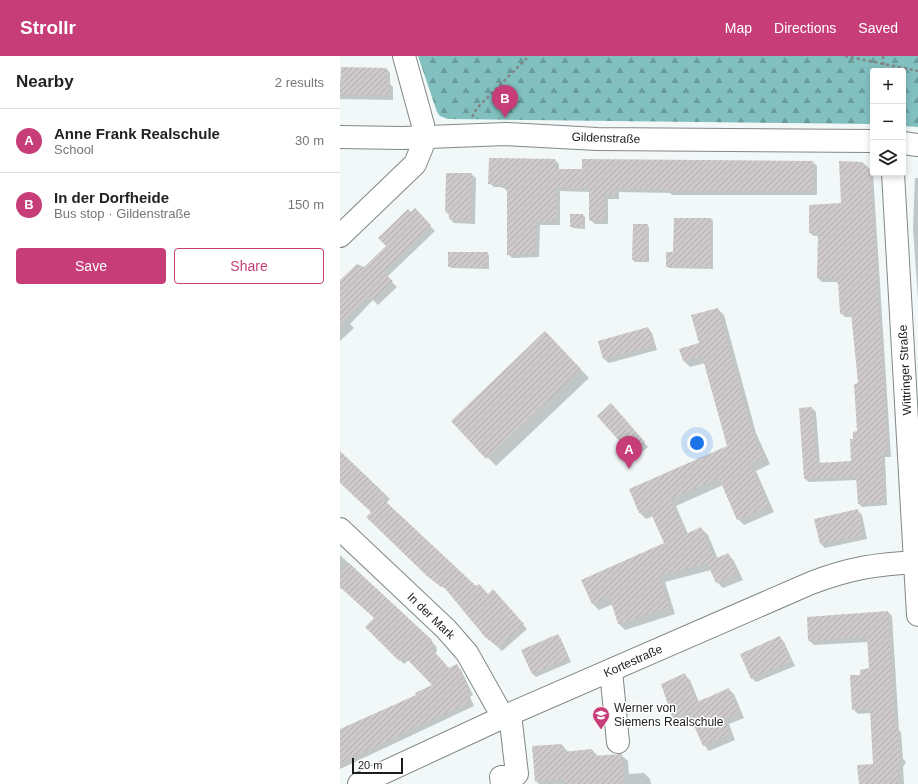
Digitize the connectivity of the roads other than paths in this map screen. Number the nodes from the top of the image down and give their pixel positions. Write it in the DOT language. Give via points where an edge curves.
graph roads {
  1 [pos="404,56"];
  2 [pos="340,137"];
  3 [pos="424,137"];
  4 [pos="402,138"];
  5 [pos="870,141"];
  6 [pos="906,143"];
  7 [pos="918,145"];
  8 [pos="893,176"];
  9 [pos="398,179"];
  10 [pos="340,236"];
  11 [pos="911,357"];
  12 [pos="340,529"];
  13 [pos="916,562"];
  14 [pos="918,615"];
  15 [pos="611,671"];
  16 [pos="506,716"];
  17 [pos="618,742"];
  18 [pos="359,784"];
  19 [pos="502,784"];
  1 -- 3 [label="street" via="419,108"];
  2 -- 4 [label="street, Gildenstraße"];
  3 -- 4 [label="street, Gildenstraße"];
  3 -- 5 [label="street, Gildenstraße" via="506,134 597,139"];
  3 -- 9 [label="street" via="415,164"];
  4 -- 9 [label="street"];
  6 -- 7 [label="street"];
  8 -- 11 [label="street, Wittringer Straße"];
  9 -- 10 [label="street"];
  11 -- 13 [label="street, Wittringer Straße"];
  12 -- 16 [label="street, In der Mark" via="468,653"];
  13 -- 14 [label="street, Wittringer Straße"];
  13 -- 15 [label="street, Kortestraße" via="864,566 839,572"];
  15 -- 16 [label="street, Kortestraße"];
  15 -- 17 [label="street"];
  16 -- 18 [label="street, Kortestraße"];
  16 -- 19 [label="street" via="517,774 501,777"];
}
